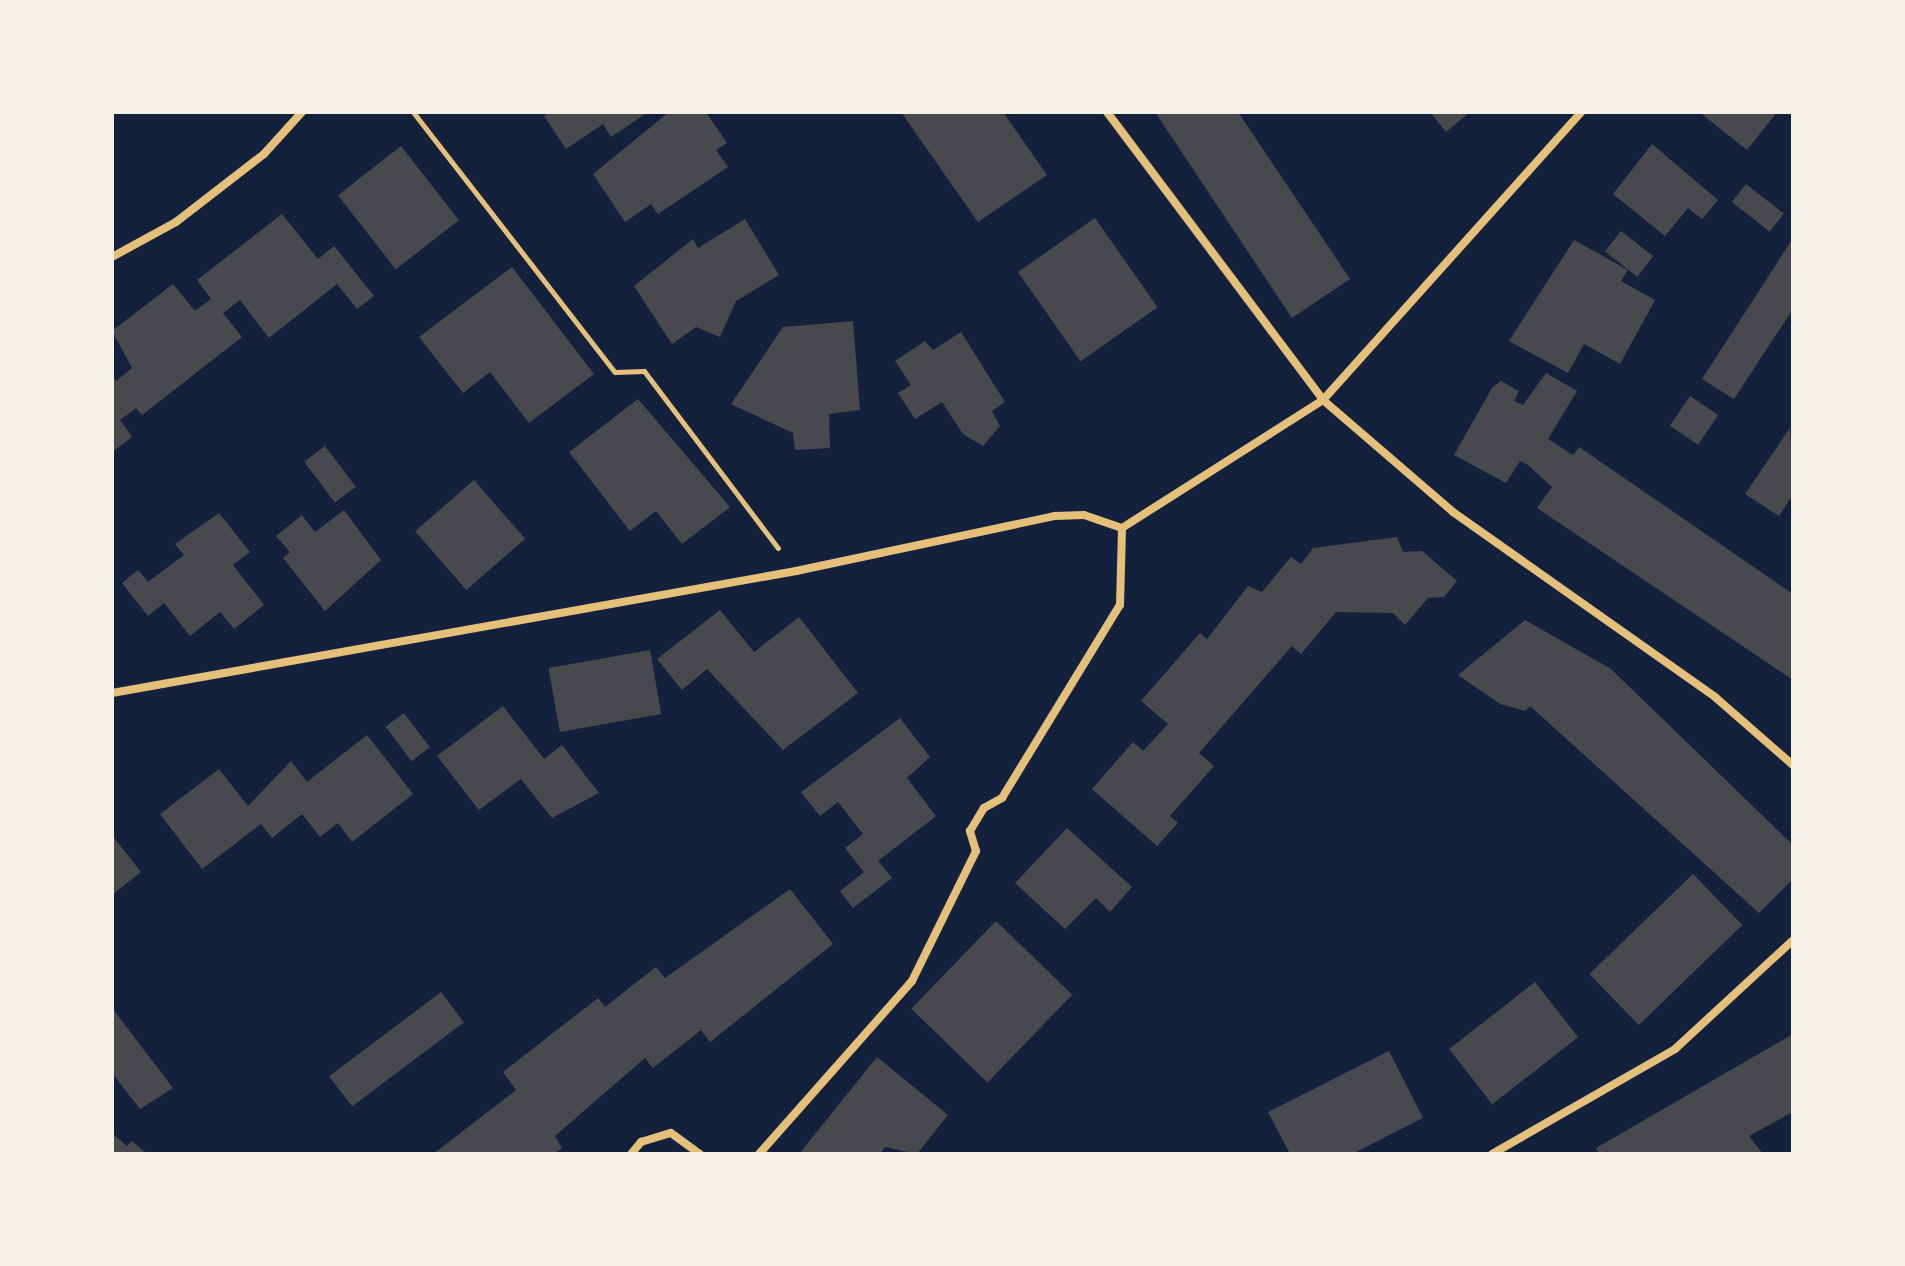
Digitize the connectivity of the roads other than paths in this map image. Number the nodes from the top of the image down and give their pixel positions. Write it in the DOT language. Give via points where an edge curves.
graph roads {
  1 [pos="302,112"];
  2 [pos="1107,112"];
  3 [pos="1581,112"];
  4 [pos="112,257"];
  5 [pos="1323,400"];
  6 [pos="1122,528"];
  7 [pos="112,693"];
  8 [pos="1793,765"];
  9 [pos="1793,940"];
  10 [pos="631,1154"];
  11 [pos="700,1154"];
  12 [pos="759,1154"];
  13 [pos="1492,1154"];
  1 -- 4 [label="street" via="264,154 176,222"];
  2 -- 5 [label="street"];
  3 -- 5 [label="street"];
  5 -- 6 [label="street"];
  5 -- 8 [label="street" via="1453,512 1715,697"];
  6 -- 7 [label="street" via="1084,515 1055,516 796,571"];
  6 -- 12 [label="street" via="1120,605 1002,798 984,808 970,831 976,851 912,981"];
  9 -- 13 [label="street" via="1675,1049"];
  10 -- 11 [label="street" via="641,1142 671,1133"];
}
